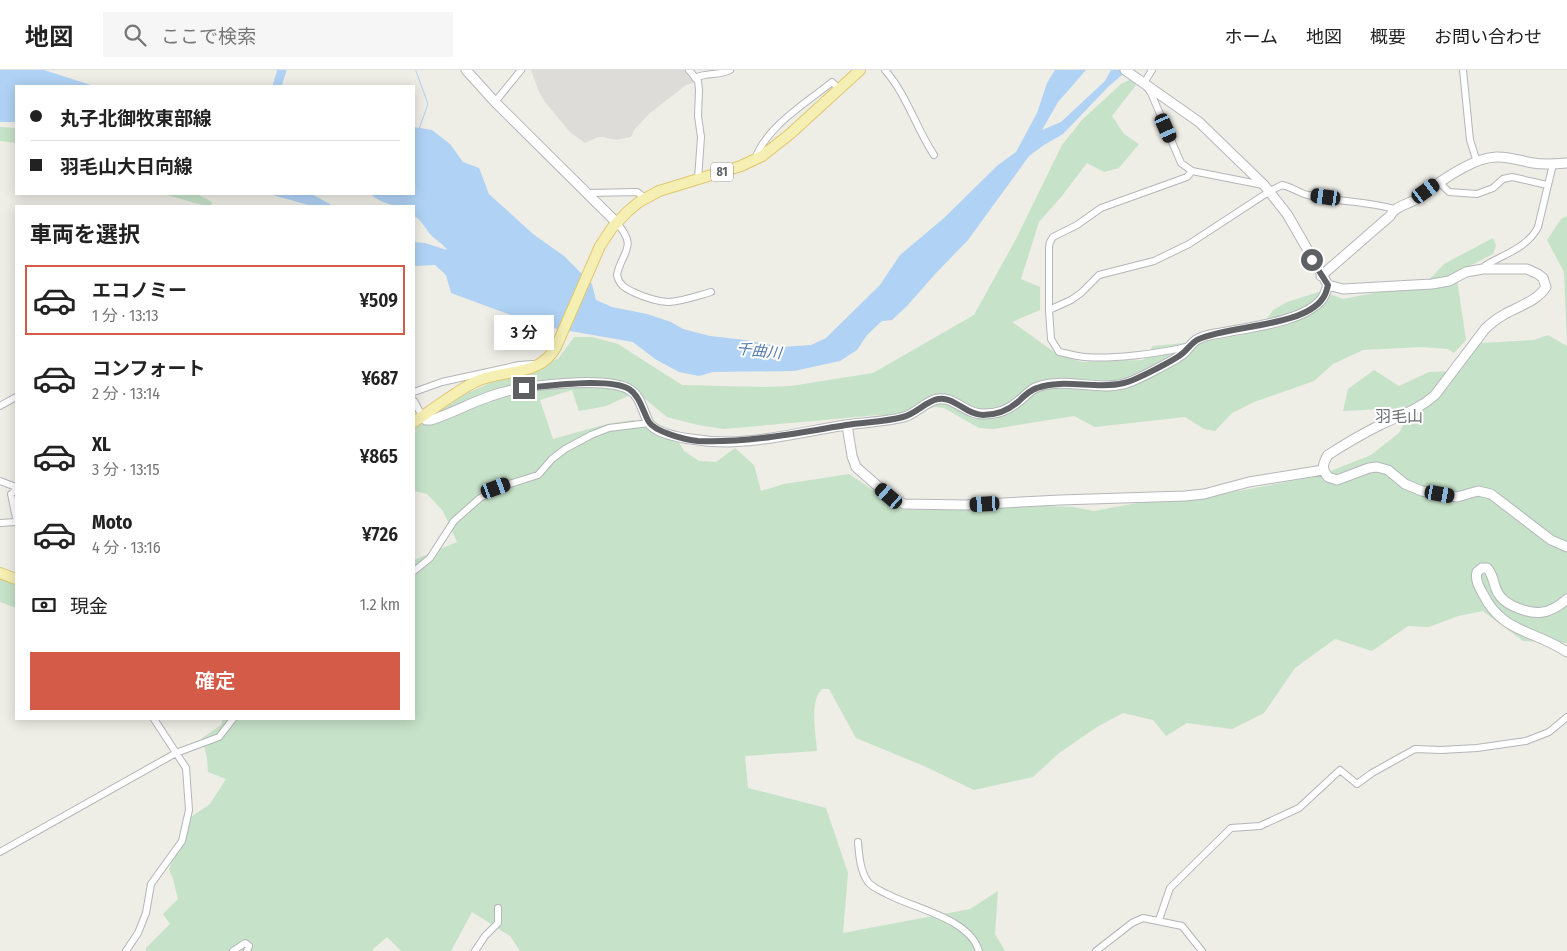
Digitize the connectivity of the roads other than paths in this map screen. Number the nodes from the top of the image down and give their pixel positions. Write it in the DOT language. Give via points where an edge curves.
graph roads {
  1 [pos="466,70"];
  2 [pos="521,70"];
  3 [pos="689,70"];
  4 [pos="730,70"];
  5 [pos="860,70"];
  6 [pos="1125,70"];
  7 [pos="1152,70"];
  8 [pos="1463,70"];
  9 [pos="889,71"];
  10 [pos="695,78"];
  11 [pos="1144,83"];
  12 [pos="839,89"];
  13 [pos="495,102"];
  14 [pos="781,124"];
  15 [pos="790,134"];
  16 [pos="766,138"];
  17 [pos="774,147"];
  18 [pos="934,155"];
  19 [pos="755,159"];
  20 [pos="1477,162"];
  21 [pos="1567,163"];
  22 [pos="1553,164"];
  23 [pos="1192,171"];
  24 [pos="698,179"];
  25 [pos="1439,182"];
  26 [pos="1547,185"];
  27 [pos="1267,188"];
  28 [pos="588,193"];
  29 [pos="645,198"];
  30 [pos="1394,209"];
  31 [pos="616,222"];
  32 [pos="1483,269"];
  33 [pos="1321,276"];
  34 [pos="1328,285"];
  35 [pos="711,292"];
  36 [pos="1049,310"];
  37 [pos="1190,346"];
  38 [pos="540,365"];
  39 [pos="415,392"];
  40 [pos="15,397"];
  41 [pos="0,406"];
  42 [pos="415,406"];
  43 [pos="418,419"];
  44 [pos="649,423"];
  45 [pos="847,425"];
  46 [pos="1323,470"];
  47 [pos="0,481"];
  48 [pos="15,488"];
  49 [pos="15,489"];
  50 [pos="15,513"];
  51 [pos="15,522"];
  52 [pos="0,523"];
  53 [pos="1567,548"];
  54 [pos="415,570"];
  55 [pos="0,573"];
  56 [pos="15,579"];
  57 [pos="1567,599"];
  58 [pos="1567,652"];
  59 [pos="1567,717"];
  60 [pos="155,720"];
  61 [pos="232,720"];
  62 [pos="176,753"];
  63 [pos="858,842"];
  64 [pos="0,852"];
  65 [pos="498,908"];
  66 [pos="1159,920"];
  67 [pos="126,951"];
  68 [pos="233,951"];
  69 [pos="247,951"];
  70 [pos="474,951"];
  71 [pos="980,951"];
  72 [pos="1096,951"];
  73 [pos="1202,951"];
  1 -- 13 [label="main road"];
  2 -- 13 [label="street"];
  3 -- 10 [label="street"];
  4 -- 10 [label="street"];
  5 -- 12 [label="main road, 81"];
  6 -- 11 [label="main road"];
  7 -- 11 [label="street"];
  8 -- 20 [label="street" via="1470,140"];
  9 -- 18 [label="street"];
  10 -- 24 [label="street" via="699,90 701,137"];
  11 -- 23 [label="street" via="1181,164"];
  11 -- 27 [label="main road" via="1211,132"];
  12 -- 14 [label="street" via="832,82"];
  12 -- 15 [label="main road, 81"];
  13 -- 28 [label="main road"];
  14 -- 15 [label="street"];
  14 -- 16 [label="street"];
  15 -- 17 [label="main road, 81"];
  16 -- 17 [label="street"];
  16 -- 19 [label="street"];
  17 -- 19 [label="main road, 81"];
  19 -- 24 [label="main road, 81"];
  20 -- 22 [label="main road" via="1499,156"];
  20 -- 25 [label="main road"];
  21 -- 22 [label="main road"];
  22 -- 26 [label="street"];
  23 -- 27 [label="street"];
  23 -- 36 [label="street" via="1187,177 1101,208 1053,237 1049,248"];
  24 -- 29 [label="main road, 81"];
  25 -- 26 [label="street" via="1449,192 1477,194 1512,177"];
  25 -- 30 [label="main road" via="1414,201"];
  26 -- 32 [label="street" via="1534,235"];
  27 -- 30 [label="street" via="1282,185 1307,195"];
  27 -- 33 [label="main road" via="1287,214"];
  27 -- 36 [label="street" via="1189,244 1154,261 1099,275 1071,300"];
  28 -- 29 [label="street" via="637,192"];
  28 -- 31 [label="main road"];
  29 -- 31 [label="main road, 81"];
  30 -- 33 [label="main road"];
  31 -- 35 [label="street" via="628,242 617,276 622,286 664,302"];
  31 -- 38 [label="main road, 81" via="600,246 552,355"];
  32 -- 34 [label="main road" via="1432,284 1343,289"];
  32 -- 46 [label="main road" via="1527,270 1543,278 1546,287 1539,295 1485,329 1426,403 1328,455"];
  33 -- 34 [label="main road"];
  34 -- 37 [label="main road" via="1324,298 1305,312 1271,324 1211,335"];
  36 -- 37 [label="street" via="1051,339 1059,352 1079,357 1116,356"];
  37 -- 45 [label="main road" via="1175,358 1126,383 1034,388 1011,408 982,415 939,398 907,417"];
  38 -- 39 [label="street" via="519,364"];
  38 -- 43 [label="main road" via="477,382"];
  40 -- 41 [label="street"];
  42 -- 43 [label="street"];
  43 -- 44 [label="main road" via="434,419 508,390 566,383 624,386 634,392"];
  44 -- 45 [label="main road" via="659,430 694,440 730,442"];
  44 -- 54 [label="street" via="609,428 591,435 565,449 538,475 496,488 480,498 454,521 430,558"];
  45 -- 46 [label="main road" via="856,467 889,496 904,504 966,505 1185,496"];
  46 -- 53 [label="main road" via="1328,477 1337,480 1377,467 1422,490 1457,497 1478,491 1491,494 1551,540"];
  47 -- 48 [label="street"];
  49 -- 50 [label="street" via="11,494"];
  51 -- 52 [label="street"];
  55 -- 56 [label="main road"];
  57 -- 58 [label="main road" via="1553,609 1537,613 1525,611 1498,594 1487,568 1477,572 1484,596 1502,620"];
  59 -- 66 [label="street" via="1550,732 1526,741 1477,748 1415,749 1357,784 1340,770 1299,808 1260,826 1231,828 1170,888"];
  60 -- 62 [label="street"];
  61 -- 62 [label="street" via="219,737"];
  62 -- 64 [label="street"];
  62 -- 67 [label="street" via="187,774 189,810 182,841 150,884 146,913"];
  63 -- 71 [label="street" via="864,875 874,887 957,925 974,940"];
  65 -- 70 [label="street" via="498,923"];
  66 -- 72 [label="street" via="1143,918 1132,923"];
  66 -- 73 [label="street" via="1182,926"];
  68 -- 69 [label="street" via="245,943 249,946"];
}
